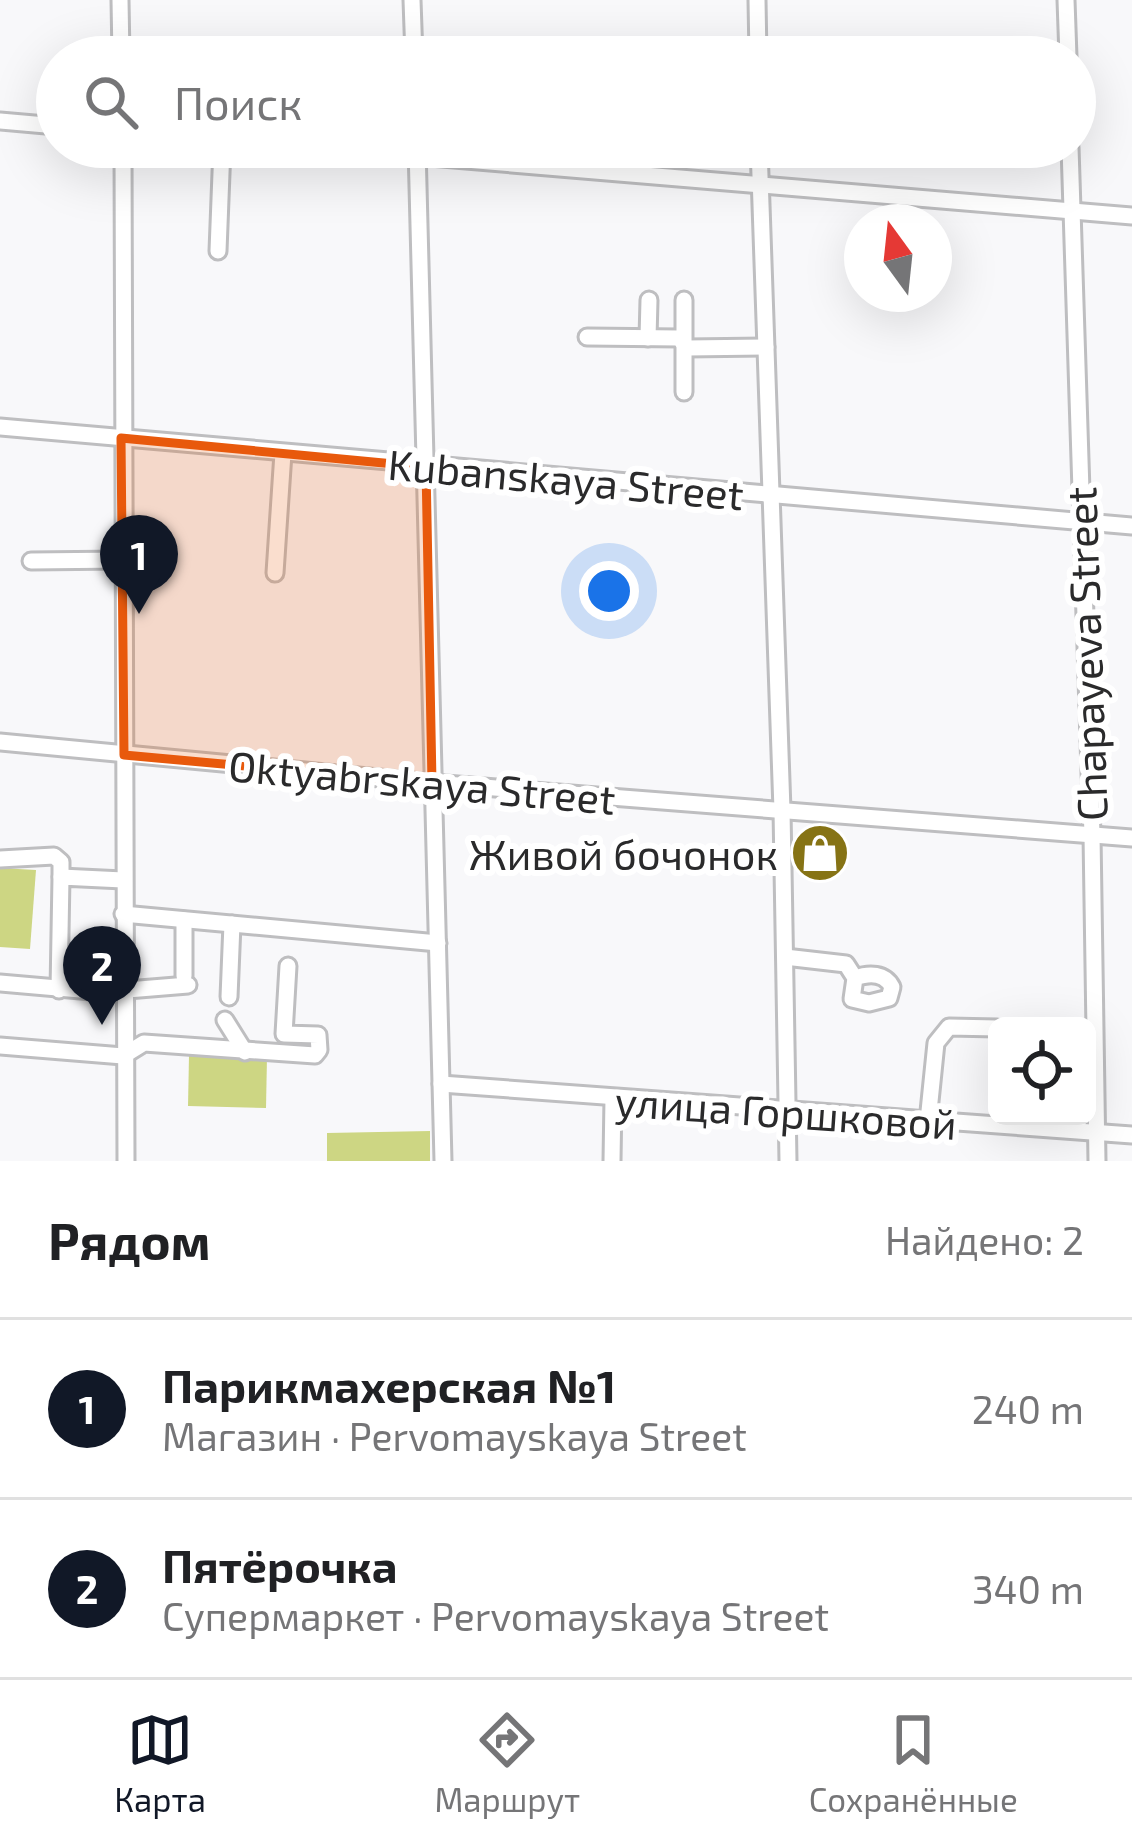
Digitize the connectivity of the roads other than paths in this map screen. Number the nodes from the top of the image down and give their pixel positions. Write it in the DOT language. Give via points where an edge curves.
graph roads {
  1 [pos="120,0"];
  2 [pos="412,0"];
  3 [pos="757,0"];
  4 [pos="1066,0"];
  5 [pos="121,36"];
  6 [pos="413,36"];
  7 [pos="758,36"];
  8 [pos="1067,36"];
  9 [pos="0,121"];
  10 [pos="36,124"];
  11 [pos="123,168"];
  12 [pos="221,168"];
  13 [pos="417,168"];
  14 [pos="578,168"];
  15 [pos="760,168"];
  16 [pos="1071,168"];
  17 [pos="760,186"];
  18 [pos="1072,211"];
  19 [pos="1132,216"];
  20 [pos="218,251"];
  21 [pos="649,300"];
  22 [pos="684,300"];
  23 [pos="587,338"];
  24 [pos="648,338"];
  25 [pos="684,343"];
  26 [pos="766,347"];
  27 [pos="684,392"];
  28 [pos="0,428"];
  29 [pos="121,438"];
  30 [pos="283,453"];
  31 [pos="426,467"];
  32 [pos="771,496"];
  33 [pos="1079,521"];
  34 [pos="1132,526"];
  35 [pos="122,560"];
  36 [pos="31,561"];
  37 [pos="275,574"];
  38 [pos="0,742"];
  39 [pos="124,755"];
  40 [pos="432,783"];
  41 [pos="782,810"];
  42 [pos="1092,835"];
  43 [pos="1132,838"];
  44 [pos="0,859"];
  45 [pos="61,877"];
  46 [pos="123,880"];
  47 [pos="123,914"];
  48 [pos="184,920"];
  49 [pos="232,924"];
  50 [pos="438,944"];
  51 [pos="785,957"];
  52 [pos="288,966"];
  53 [pos="855,978"];
  54 [pos="0,983"];
  55 [pos="123,989"];
  56 [pos="59,990"];
  57 [pos="229,997"];
  58 [pos="225,1021"];
  59 [pos="988,1028"];
  60 [pos="0,1046"];
  61 [pos="244,1052"];
  62 [pos="123,1056"];
  63 [pos="441,1084"];
  64 [pos="613,1098"];
  65 [pos="787,1112"];
  66 [pos="928,1121"];
  67 [pos="1096,1133"];
  68 [pos="1132,1136"];
  69 [pos="126,1161"];
  70 [pos="443,1161"];
  71 [pos="613,1161"];
  72 [pos="788,1161"];
  73 [pos="1097,1161"];
  1 -- 5 [label="street"];
  2 -- 6 [label="street"];
  3 -- 7 [label="street"];
  4 -- 8 [label="street"];
  9 -- 10 [label="street"];
  11 -- 29 [label="street"];
  12 -- 20 [label="street"];
  13 -- 31 [label="street"];
  14 -- 17 [label="street"];
  15 -- 17 [label="street"];
  16 -- 18 [label="street, Chapayeva Street"];
  17 -- 18 [label="street"];
  17 -- 26 [label="street"];
  18 -- 19 [label="street"];
  18 -- 33 [label="street, Chapayeva Street"];
  21 -- 24 [label="street"];
  22 -- 25 [label="street"];
  23 -- 24 [label="street"];
  24 -- 25 [label="street"];
  25 -- 26 [label="street"];
  25 -- 27 [label="street"];
  26 -- 32 [label="street"];
  28 -- 29 [label="street, Kubanskaya Street"];
  29 -- 30 [label="street, Kubanskaya Street"];
  29 -- 35 [label="street"];
  30 -- 31 [label="street, Kubanskaya Street"];
  30 -- 37 [label="street"];
  31 -- 32 [label="street, Kubanskaya Street"];
  31 -- 40 [label="street"];
  32 -- 33 [label="street, Kubanskaya Street"];
  32 -- 41 [label="street"];
  33 -- 34 [label="street, Kubanskaya Street"];
  33 -- 42 [label="street, Chapayeva Street"];
  35 -- 36 [label="street"];
  35 -- 39 [label="street"];
  38 -- 39 [label="street, Oktyabrskaya Street"];
  39 -- 40 [label="street, Oktyabrskaya Street"];
  39 -- 46 [label="street"];
  40 -- 41 [label="street, Oktyabrskaya Street"];
  40 -- 50 [label="street"];
  41 -- 42 [label="street, Oktyabrskaya Street"];
  41 -- 51 [label="street"];
  42 -- 43 [label="street, Oktyabrskaya Street"];
  42 -- 67 [label="street, Chapayeva Street"];
  44 -- 45 [label="street" via="54,856"];
  45 -- 46 [label="street"];
  45 -- 56 [label="street"];
  46 -- 47 [label="street"];
  47 -- 48 [label="street"];
  47 -- 55 [label="street"];
  48 -- 49 [label="street"];
  48 -- 55 [label="street" via="186,981"];
  49 -- 50 [label="street"];
  49 -- 57 [label="street"];
  50 -- 63 [label="street"];
  51 -- 53 [label="street" via="846,964"];
  51 -- 65 [label="street"];
  52 -- 61 [label="street" via="284,1034 318,1035 319,1050 304,1057"];
  54 -- 56 [label="street"];
  55 -- 56 [label="street"];
  55 -- 62 [label="street"];
  58 -- 61 [label="street"];
  59 -- 66 [label="street" via="949,1027 936,1043"];
  60 -- 62 [label="street"];
  61 -- 62 [label="street" via="144,1043"];
  62 -- 69 [label="street"];
  63 -- 64 [label="street, улица Горшковой"];
  63 -- 70 [label="street"];
  64 -- 65 [label="street, улица Горшковой"];
  64 -- 71 [label="street"];
  65 -- 66 [label="street, улица Горшковой"];
  65 -- 72 [label="street"];
  66 -- 67 [label="street, улица Горшковой"];
  67 -- 68 [label="street, улица Горшковой"];
  67 -- 73 [label="street, Chapayeva Street"];
}
